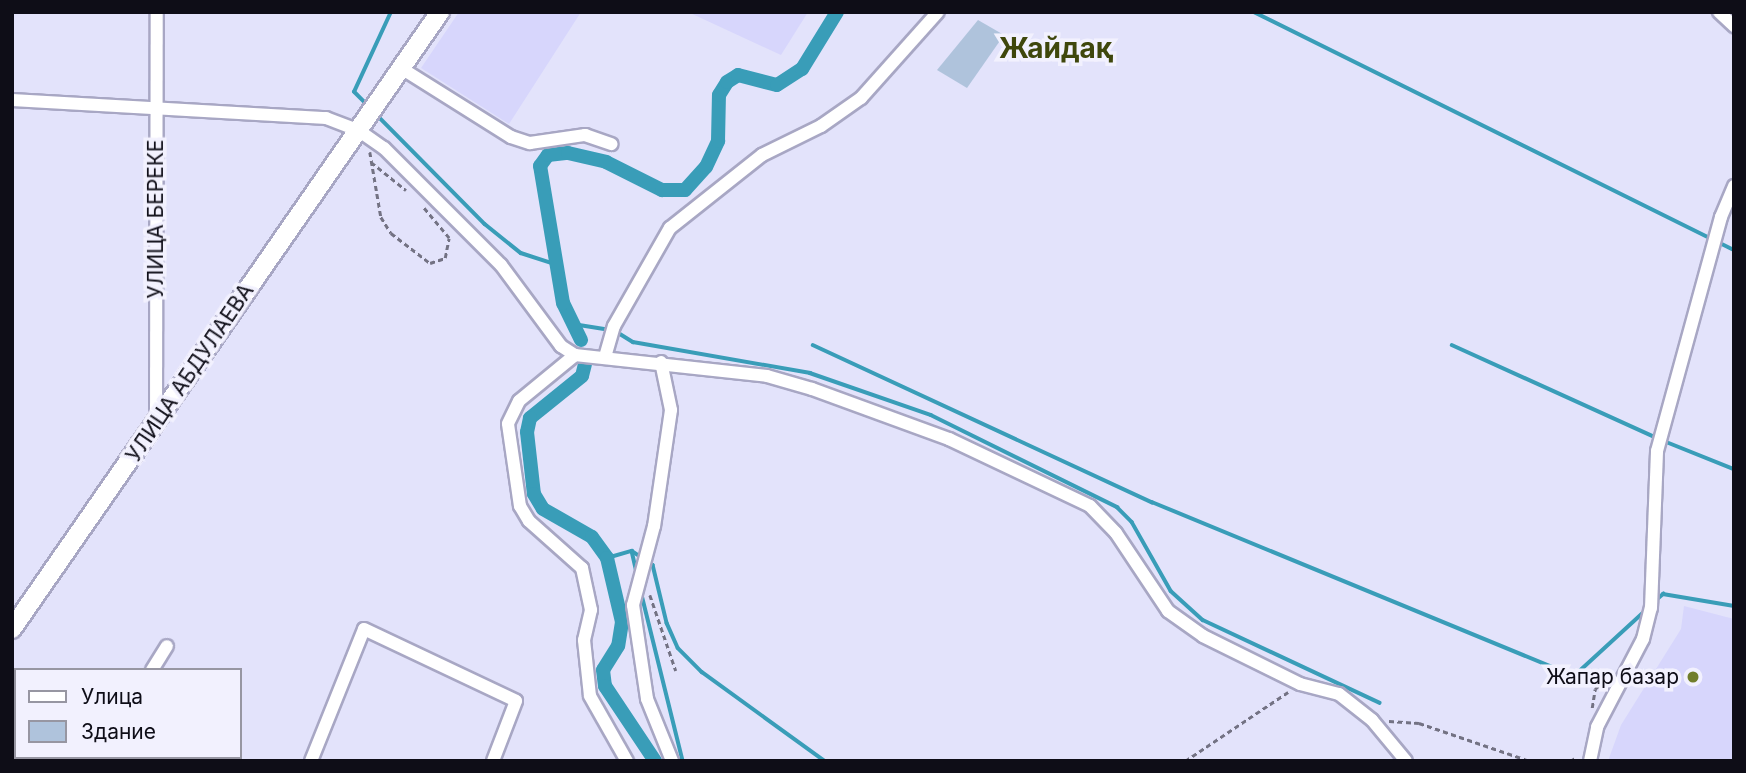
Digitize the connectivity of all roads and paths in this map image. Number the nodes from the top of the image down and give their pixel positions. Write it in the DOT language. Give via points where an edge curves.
graph roads {
  1 [pos="157,12"];
  2 [pos="440,12"];
  3 [pos="938,12"];
  4 [pos="1719,12"];
  5 [pos="1734,26"];
  6 [pos="401,68"];
  7 [pos="12,100"];
  8 [pos="157,108"];
  9 [pos="365,128"];
  10 [pos="611,144"];
  11 [pos="370,162"];
  12 [pos="1734,186"];
  13 [pos="414,195"];
  14 [pos="422,206"];
  15 [pos="575,355"];
  16 [pos="605,357"];
  17 [pos="661,362"];
  18 [pos="156,426"];
  19 [pos="642,572"];
  20 [pos="12,629"];
  21 [pos="167,646"];
  22 [pos="153,668"];
  23 [pos="676,671"];
  24 [pos="1300,684"];
  25 [pos="1372,720"];
  26 [pos="312,761"];
  27 [pos="494,761"];
  28 [pos="627,761"];
  29 [pos="671,761"];
  30 [pos="1185,761"];
  31 [pos="1406,761"];
  32 [pos="1530,761"];
  33 [pos="1591,761"];
  1 -- 8 [label="street, УЛИЦА БЕРЕКЕ"];
  2 -- 6 [label="main road, УЛИЦА АБДУЛАЕВА"];
  3 -- 16 [label="street" via="861,99 821,126 762,155 670,228 613,331"];
  4 -- 5 [label="street"];
  6 -- 9 [label="main road, УЛИЦА АБДУЛАЕВА"];
  6 -- 10 [label="street" via="511,137 530,143 586,135"];
  7 -- 8 [label="street"];
  8 -- 9 [label="street" via="326,118"];
  8 -- 18 [label="street, УЛИЦА БЕРЕКЕ"];
  9 -- 11 [label="path"];
  9 -- 15 [label="street" via="501,265 561,346"];
  9 -- 18 [label="main road, УЛИЦА АБДУЛАЕВА"];
  11 -- 13 [label="path"];
  11 -- 14 [label="path" via="382,217 391,233 430,263 445,258 449,237"];
  12 -- 33 [label="street" via="1720,217 1657,451 1651,608 1643,639 1597,727"];
  15 -- 16 [label="street"];
  15 -- 28 [label="street" via="519,401 508,424 520,506 529,521 582,568 591,610 584,640 590,696"];
  16 -- 17 [label="street"];
  17 -- 19 [label="street" via="671,410 654,526"];
  17 -- 24 [label="street" via="767,376 813,389 949,439 1090,506 1116,533 1168,611 1203,636"];
  18 -- 20 [label="main road, УЛИЦА АБДУЛАЕВА"];
  19 -- 23 [label="path"];
  19 -- 29 [label="street" via="633,605 636,650 647,699"];
  21 -- 22 [label="street"];
  24 -- 25 [label="street" via="1339,694"];
  24 -- 30 [label="path"];
  25 -- 31 [label="street"];
  25 -- 32 [label="path" via="1419,723"];
  26 -- 27 [label="street" via="364,629 516,701"];
}
